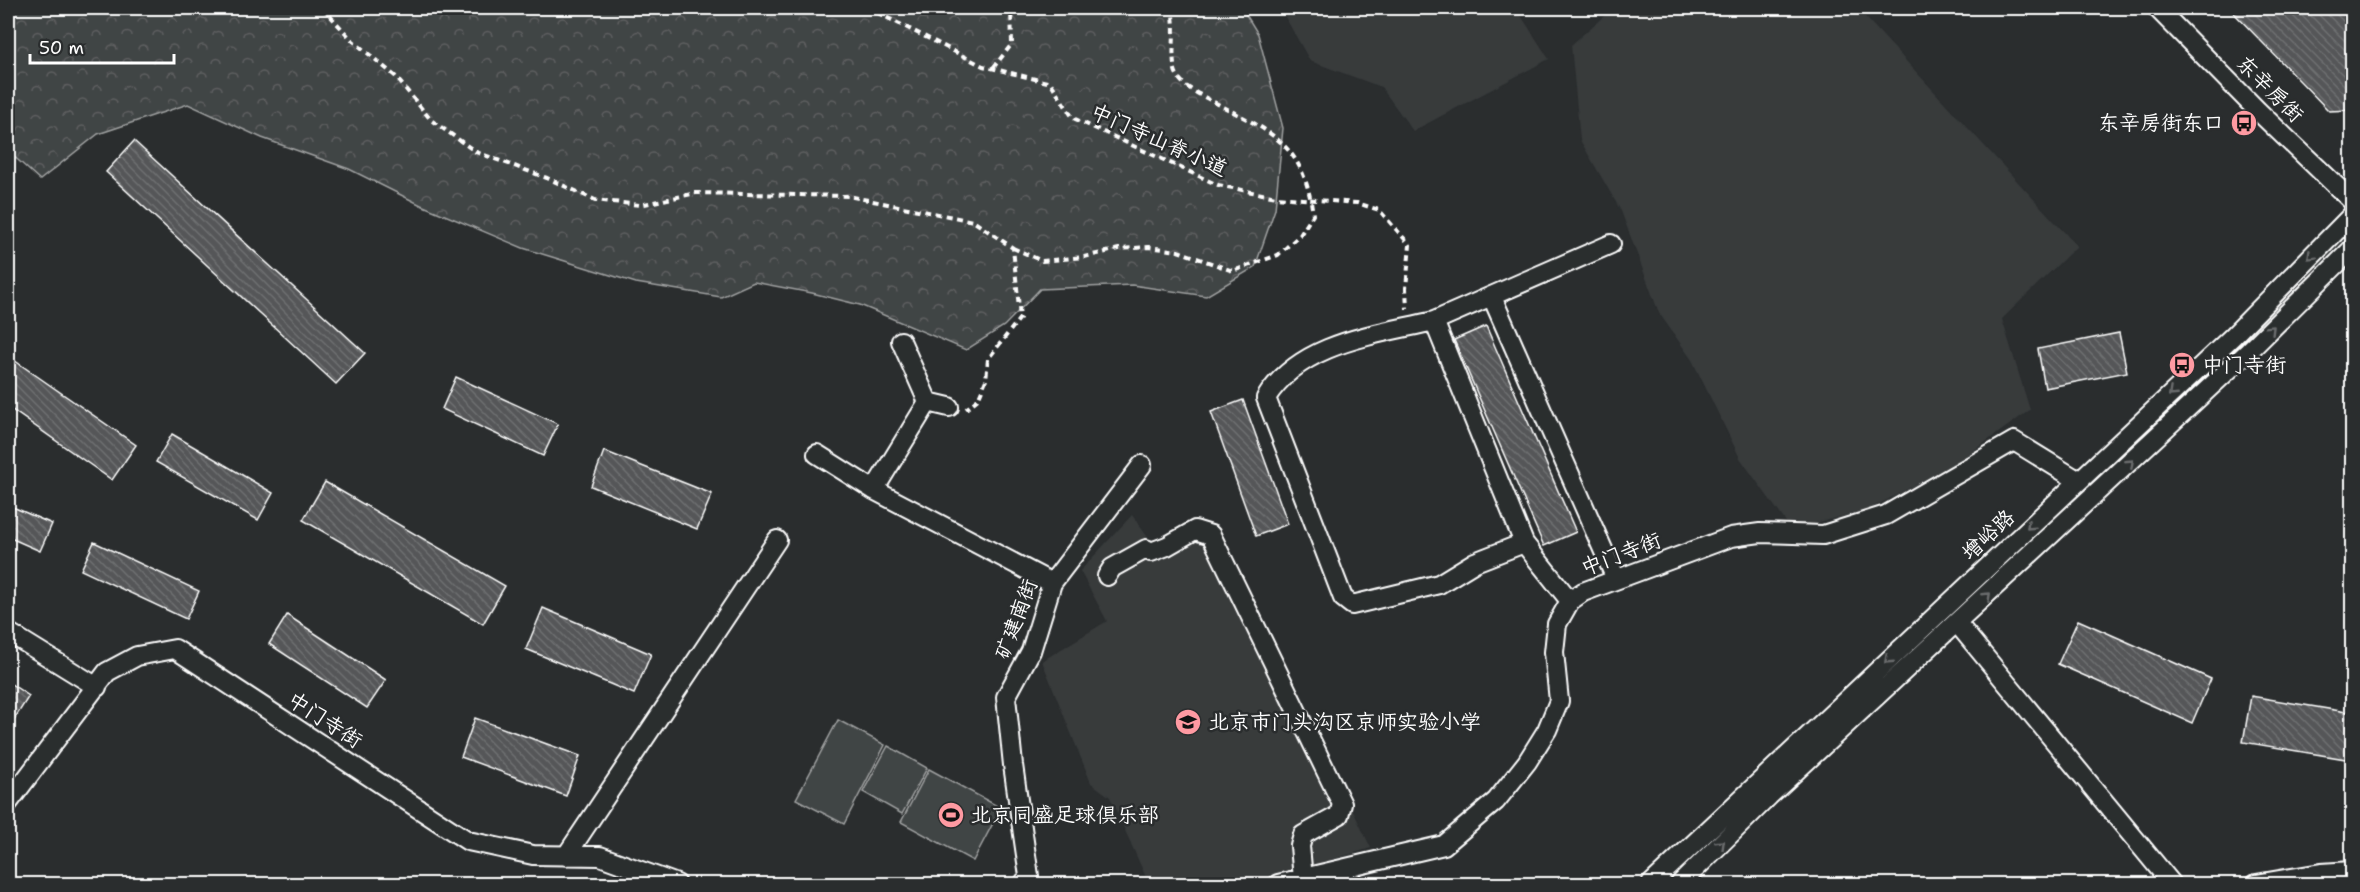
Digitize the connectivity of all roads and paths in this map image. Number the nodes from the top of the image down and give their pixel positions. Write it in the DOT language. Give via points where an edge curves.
graph roads {
  1 [pos="323,8"];
  2 [pos="867,8"];
  3 [pos="1011,8"];
  4 [pos="1171,8"];
  5 [pos="2157,8"];
  6 [pos="993,68"];
  7 [pos="1311,199"];
  8 [pos="2352,201"];
  9 [pos="2352,214"];
  10 [pos="1611,244"];
  11 [pos="1013,248"];
  12 [pos="2352,249"];
  13 [pos="1492,297"];
  14 [pos="1434,321"];
  15 [pos="1408,327"];
  16 [pos="901,341"];
  17 [pos="928,402"];
  18 [pos="949,407"];
  19 [pos="817,454"];
  20 [pos="1142,465"];
  21 [pos="2079,481"];
  22 [pos="874,490"];
  23 [pos="777,540"];
  24 [pos="1524,543"];
  25 [pos="1107,576"];
  26 [pos="1616,579"];
  27 [pos="1052,583"];
  28 [pos="1570,601"];
  29 [pos="1958,623"];
  30 [pos="8,632"];
  31 [pos="97,687"];
  32 [pos="8,803"];
  33 [pos="566,856"];
  34 [pos="2352,871"];
  35 [pos="1303,879"];
  36 [pos="677,885"];
  37 [pos="1023,885"];
  38 [pos="1278,885"];
  39 [pos="1651,885"];
  40 [pos="1680,885"];
  41 [pos="2172,885"];
  42 [pos="2256,885"];
  1 -- 11 [label="path" via="352,40 395,76 430,120 476,152 595,200 640,205 696,193 848,196 973,221"];
  2 -- 6 [label="path, 中门寺山脊小道"];
  3 -- 6 [label="path" via="1012,44"];
  4 -- 7 [label="path" via="1175,18 1173,47 1177,75 1195,92 1274,136 1294,155"];
  5 -- 8 [label="street, 东辛房街"];
  6 -- 7 [label="path, 中门寺山脊小道" via="1051,83 1073,118 1218,185 1276,197"];
  7 -- 11 [label="path" via="1313,215 1300,235 1278,255 1233,271 1178,251 1149,247 1042,261"];
  7 -- 15 [label="path, 中门寺山脊小道" via="1357,202 1379,210 1410,245"];
  9 -- 21 [label="street, 增峪路, one-way" via="2233,336"];
  10 -- 13 [label="street"];
  11 -- 18 [label="path" via="1020,318 988,358 986,380 978,399 961,412"];
  29 -- 12 [label="street, 增峪路, one-way" via="2249,351"];
  13 -- 14 [label="street"];
  13 -- 26 [label="street"];
  14 -- 15 [label="street"];
  14 -- 24 [label="street"];
  15 -- 24 [label="street" via="1315,354 1276,383 1266,398 1343,598 1352,605 1438,584 1475,562"];
  16 -- 17 [label="street"];
  17 -- 18 [label="street"];
  17 -- 22 [label="street"];
  19 -- 22 [label="street"];
  20 -- 27 [label="street, 矿建南街"];
  21 -- 26 [label="street, 中门寺街" via="2014,441 1886,515 1823,535 1760,533 1731,537"];
  21 -- 39 [label="street, 增峪路, one-way"];
  22 -- 27 [label="street"];
  23 -- 33 [label="street"];
  24 -- 28 [label="street"];
  25 -- 35 [label="street" via="1112,568 1146,549 1151,552 1167,546 1195,530 1211,535 1342,804 1339,815 1303,835"];
  26 -- 28 [label="street, 中门寺街"];
  27 -- 37 [label="street, 矿建南街" via="1031,651 1006,697 1029,876"];
  28 -- 35 [label="street, 中门寺街" via="1557,624 1554,652 1559,701 1527,762 1496,801 1444,845"];
  40 -- 29 [label="street, 增峪路, one-way" via="1769,796"];
  29 -- 41 [label="street"];
  30 -- 31 [label="street"];
  31 -- 32 [label="street, 中门寺街"];
  31 -- 33 [label="street, 中门寺街" via="107,672 137,656 175,649 468,841 533,855"];
  33 -- 36 [label="street, 中门寺街" via="600,856"];
  34 -- 42 [label="street"];
  35 -- 38 [label="street, 中门寺街"];
}
